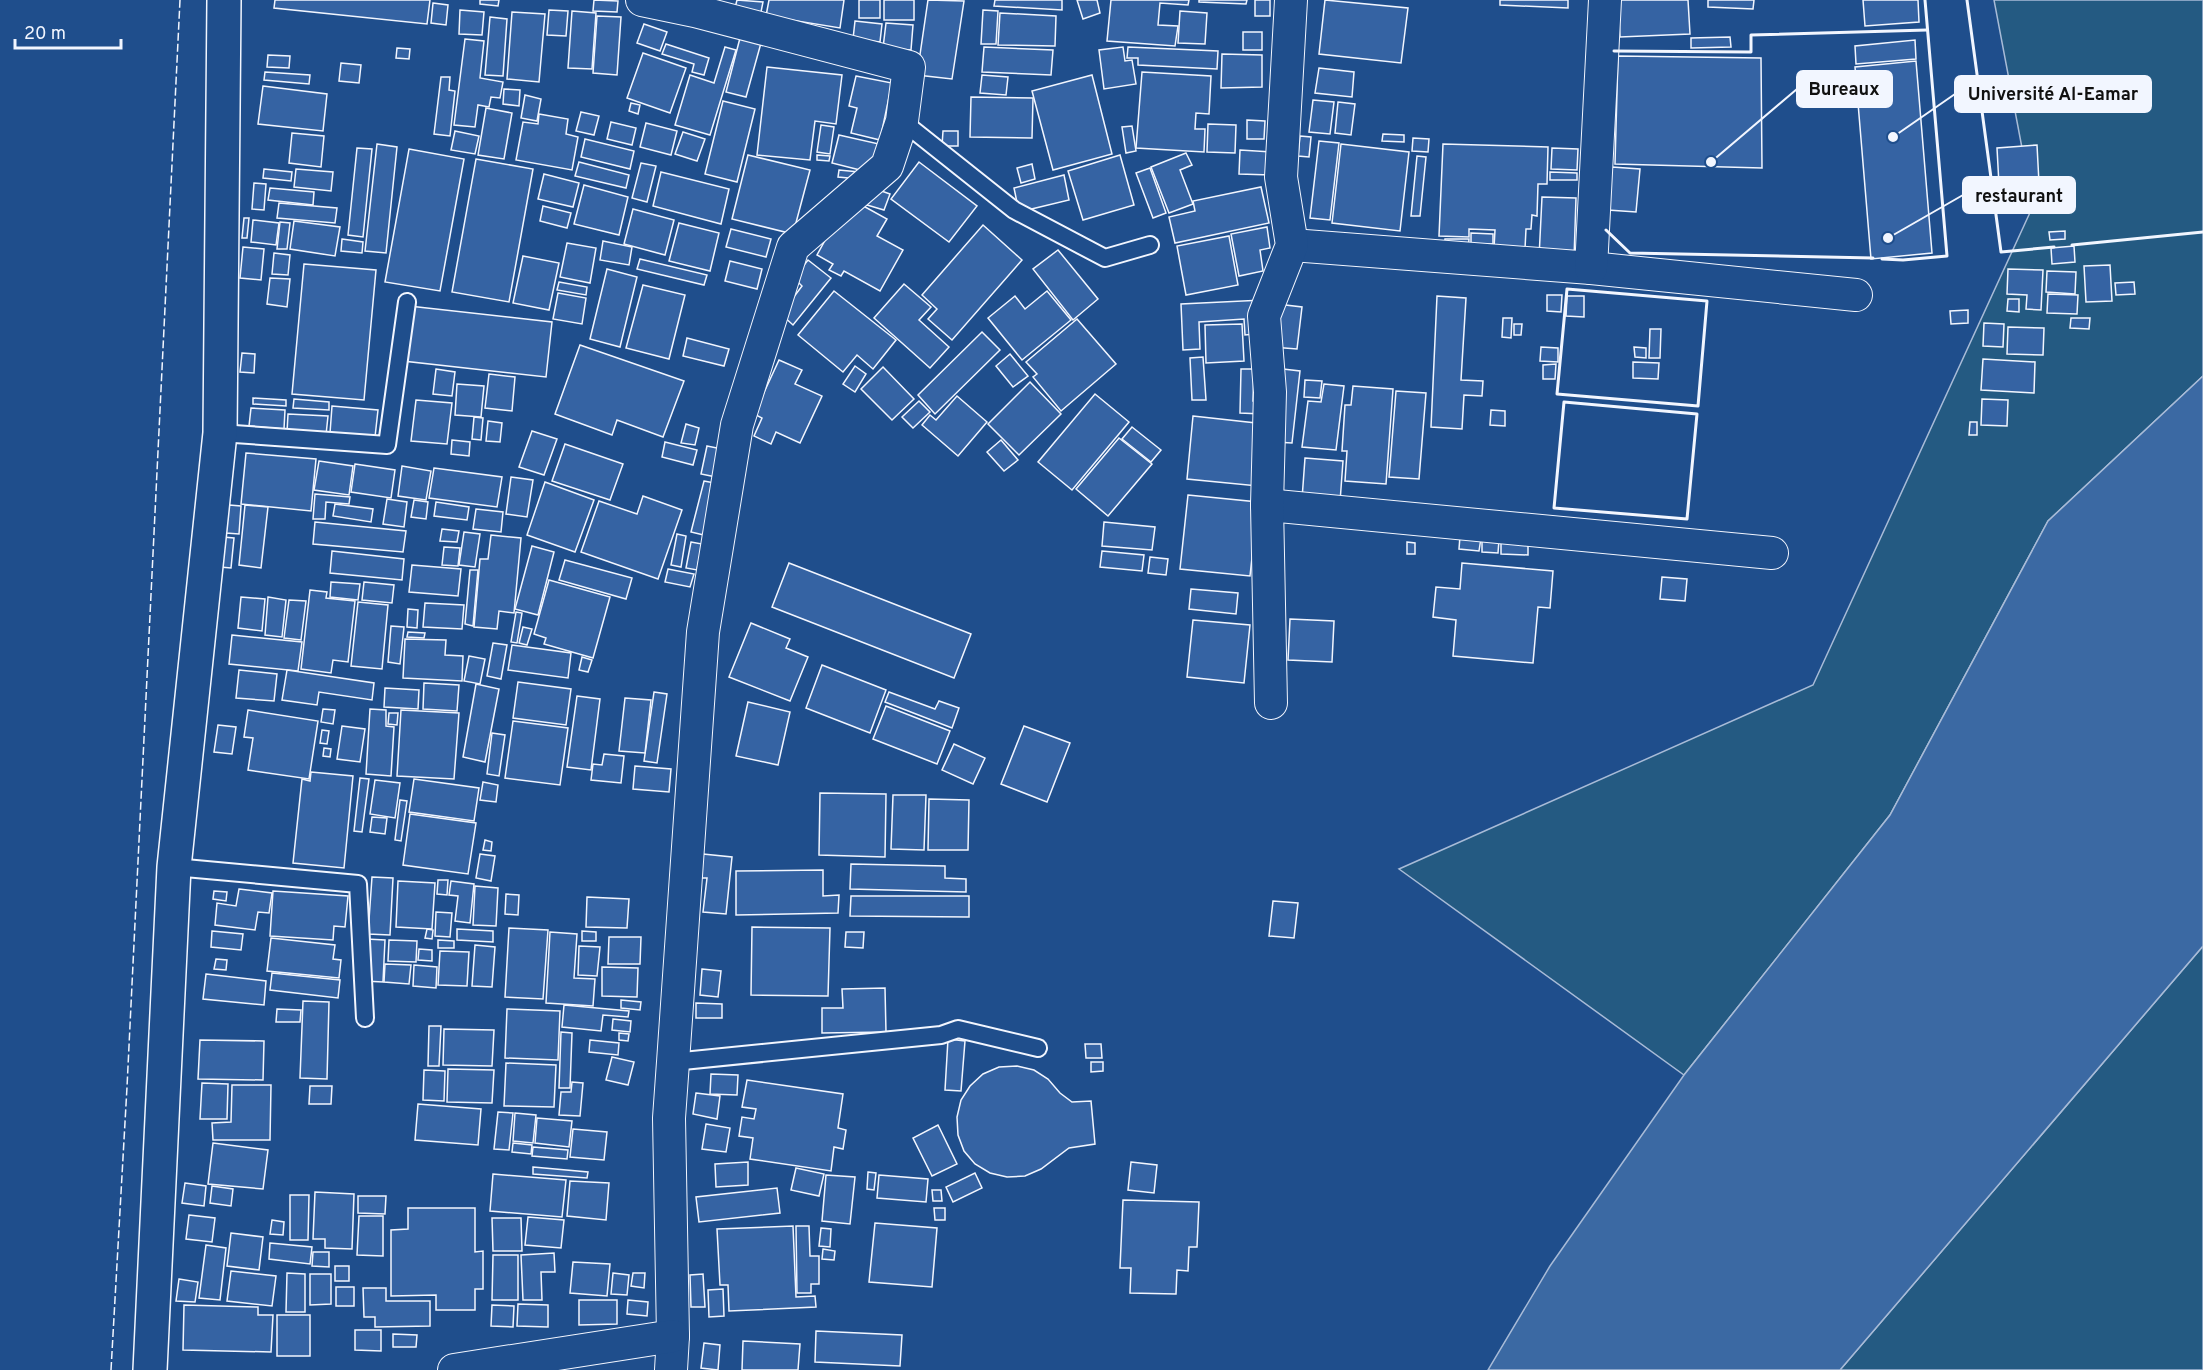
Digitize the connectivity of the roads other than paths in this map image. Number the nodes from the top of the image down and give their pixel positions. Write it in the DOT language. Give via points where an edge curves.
graph roads {
  1 [pos="224,0"];
  2 [pos="642,0"];
  3 [pos="1291,0"];
  4 [pos="1605,0"];
  5 [pos="696,5"];
  6 [pos="902,121"];
  7 [pos="1150,245"];
  8 [pos="1292,245"];
  9 [pos="1591,268"];
  10 [pos="1856,295"];
  11 [pos="407,302"];
  12 [pos="220,433"];
  13 [pos="1267,505"];
  14 [pos="1772,553"];
  15 [pos="1271,703"];
  16 [pos="174,867"];
  17 [pos="365,1018"];
  18 [pos="1038,1048"];
  19 [pos="673,1062"];
  20 [pos="673,1336"];
  21 [pos="150,1370"];
  22 [pos="454,1370"];
  23 [pos="671,1370"];
  1 -- 12 [label="street"];
  2 -- 5 [label="street"];
  3 -- 8 [label="street" via="1281,177"];
  4 -- 9 [label="street"];
  5 -- 6 [label="street" via="909,67"];
  6 -- 7 [label="lane" via="1014,210 1105,258"];
  6 -- 19 [label="street" via="886,166 793,247 737,424 704,632"];
  8 -- 9 [label="street"];
  8 -- 13 [label="street" via="1264,316 1270,392"];
  9 -- 10 [label="street"];
  11 -- 12 [label="lane" via="387,445"];
  12 -- 16 [label="street"];
  13 -- 14 [label="street"];
  13 -- 15 [label="street"];
  16 -- 17 [label="lane" via="358,884"];
  16 -- 21 [label="street"];
  18 -- 19 [label="lane" via="958,1029 941,1035"];
  19 -- 20 [label="street" via="669,1118"];
  20 -- 22 [label="street"];
  20 -- 23 [label="street"];
}
